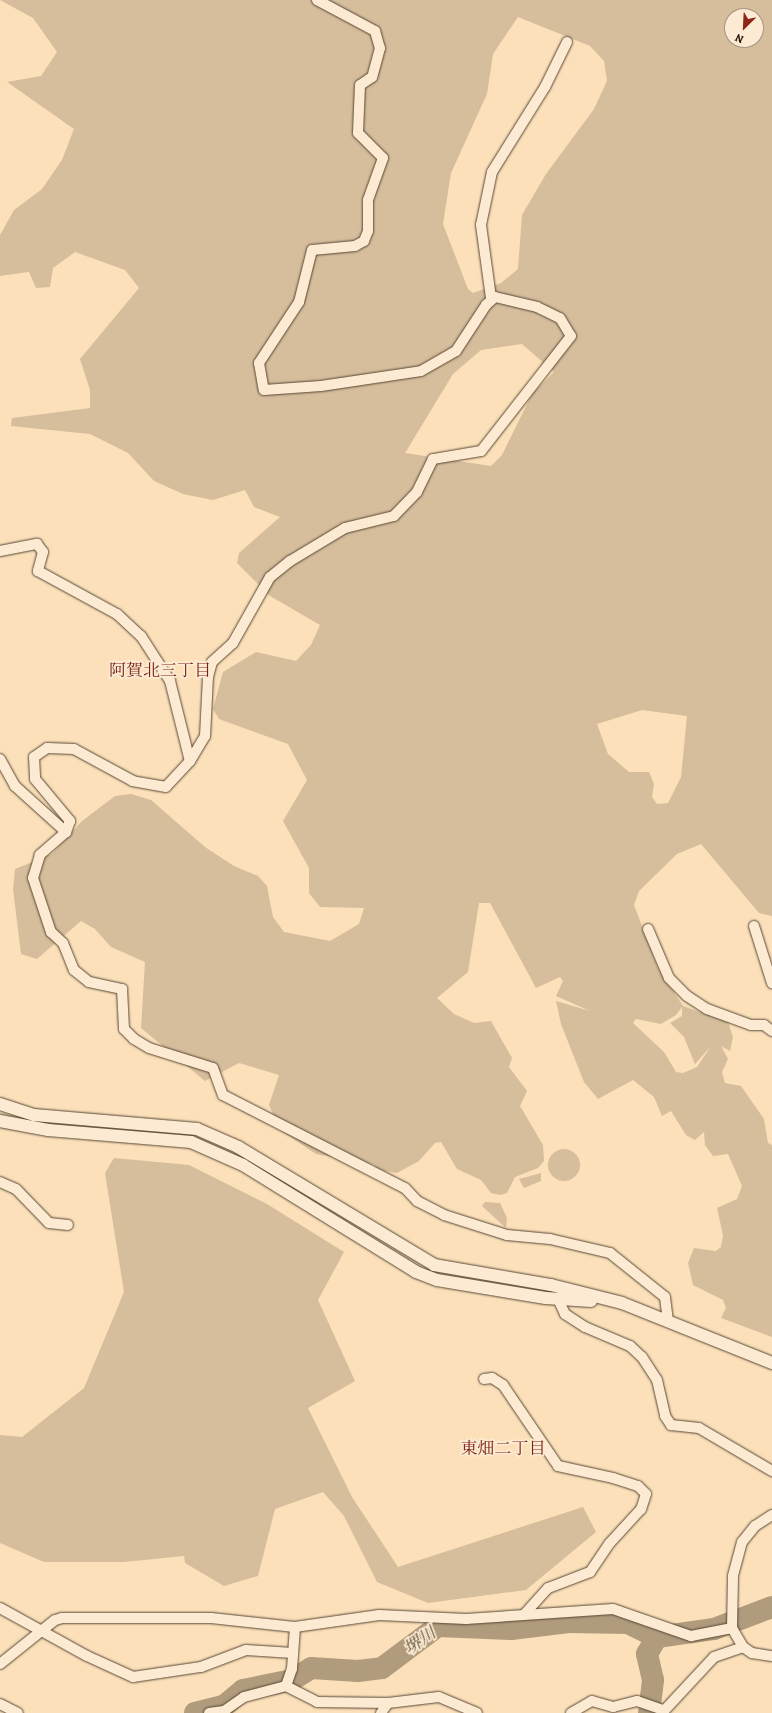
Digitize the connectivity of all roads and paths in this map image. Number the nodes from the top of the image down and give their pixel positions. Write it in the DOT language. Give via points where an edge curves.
graph roads {
  1 [pos="317,0"];
  2 [pos="567,42"];
  3 [pos="491,298"];
  4 [pos="0,551"];
  5 [pos="0,759"];
  6 [pos="190,761"];
  7 [pos="66,832"];
  8 [pos="754,926"];
  9 [pos="648,928"];
  10 [pos="772,983"];
  11 [pos="772,1031"];
  12 [pos="0,1104"];
  13 [pos="0,1121"];
  14 [pos="0,1182"];
  15 [pos="68,1225"];
  16 [pos="558,1299"];
  17 [pos="622,1303"];
  18 [pos="668,1321"];
  19 [pos="772,1363"];
  20 [pos="484,1379"];
  21 [pos="772,1471"];
  22 [pos="772,1508"];
  23 [pos="768,1518"];
  24 [pos="0,1608"];
  25 [pos="524,1615"];
  26 [pos="295,1627"];
  27 [pos="732,1628"];
  28 [pos="41,1632"];
  29 [pos="743,1647"];
  30 [pos="293,1653"];
  31 [pos="772,1656"];
  32 [pos="0,1664"];
  33 [pos="286,1686"];
  34 [pos="388,1703"];
  35 [pos="0,1704"];
  36 [pos="662,1711"];
  37 [pos="18,1713"];
  38 [pos="209,1713"];
  39 [pos="381,1713"];
  40 [pos="477,1713"];
  41 [pos="570,1713"];
  1 -- 3 [label="street" via="375,31 380,48 372,77 360,85 358,133 384,158 368,200 368,231 364,241 355,246 312,250 299,302 259,363 264,390 321,386 421,371 456,351"];
  2 -- 3 [label="street" via="545,87 492,172 481,225"];
  3 -- 6 [label="street" via="537,307 560,318 572,336 569,342 539,373 481,451 433,460 417,492 394,516 345,528 290,561 270,577 232,643 212,662 208,677 205,736"];
  4 -- 6 [label="street" via="37,544 43,552 38,571 117,614 141,636 170,681"];
  5 -- 7 [label="street" via="15,786"];
  6 -- 7 [label="street" via="166,787 133,781 74,749 47,748 34,757 35,779 70,822"];
  7 -- 18 [label="street" via="40,855 33,878 51,932 63,944 74,970 89,982 122,989 124,1029 134,1039 213,1068 223,1095 405,1188 417,1201 444,1215 507,1236 550,1239 610,1253 665,1297"];
  8 -- 10 [label="street"];
  9 -- 11 [label="street" via="669,978 687,996 707,1009 751,1025 764,1025"];
  12 -- 17 [label="street" via="34,1115 196,1129 238,1147 434,1265 551,1285"];
  13 -- 16 [label="street" via="48,1130 191,1142 243,1166 416,1272 456,1284"];
  14 -- 15 [label="street" via="16,1189 50,1222"];
  16 -- 17 [label="street"];
  16 -- 21 [label="street" via="565,1314 585,1327 630,1346 642,1357 657,1380 665,1416 671,1425 699,1428"];
  17 -- 18 [label="street"];
  18 -- 19 [label="street"];
  20 -- 25 [label="street" via="492,1378 504,1385 558,1466 613,1478 638,1486 646,1494 641,1509 609,1544 590,1572 548,1588"];
  22 -- 23 [label="street" via="763,1516"];
  23 -- 27 [label="street" via="742,1542 736,1558"];
  24 -- 28 [label="street"];
  25 -- 26 [label="street" via="466,1619 379,1615"];
  25 -- 27 [label="street" via="613,1609 691,1636"];
  26 -- 28 [label="street" via="135,1616 62,1618"];
  26 -- 30 [label="street"];
  27 -- 29 [label="street"];
  28 -- 30 [label="street" via="133,1677 200,1667 246,1650"];
  28 -- 32 [label="street"];
  29 -- 31 [label="street" via="752,1653"];
  29 -- 36 [label="street" via="714,1657"];
  30 -- 33 [label="street"];
  33 -- 34 [label="street" via="318,1702"];
  33 -- 38 [label="street" via="244,1697 224,1712"];
  34 -- 39 [label="street"];
  34 -- 40 [label="street" via="439,1697"];
  35 -- 37 [label="street"];
  36 -- 41 [label="street" via="637,1700 613,1707 592,1701"];
}
